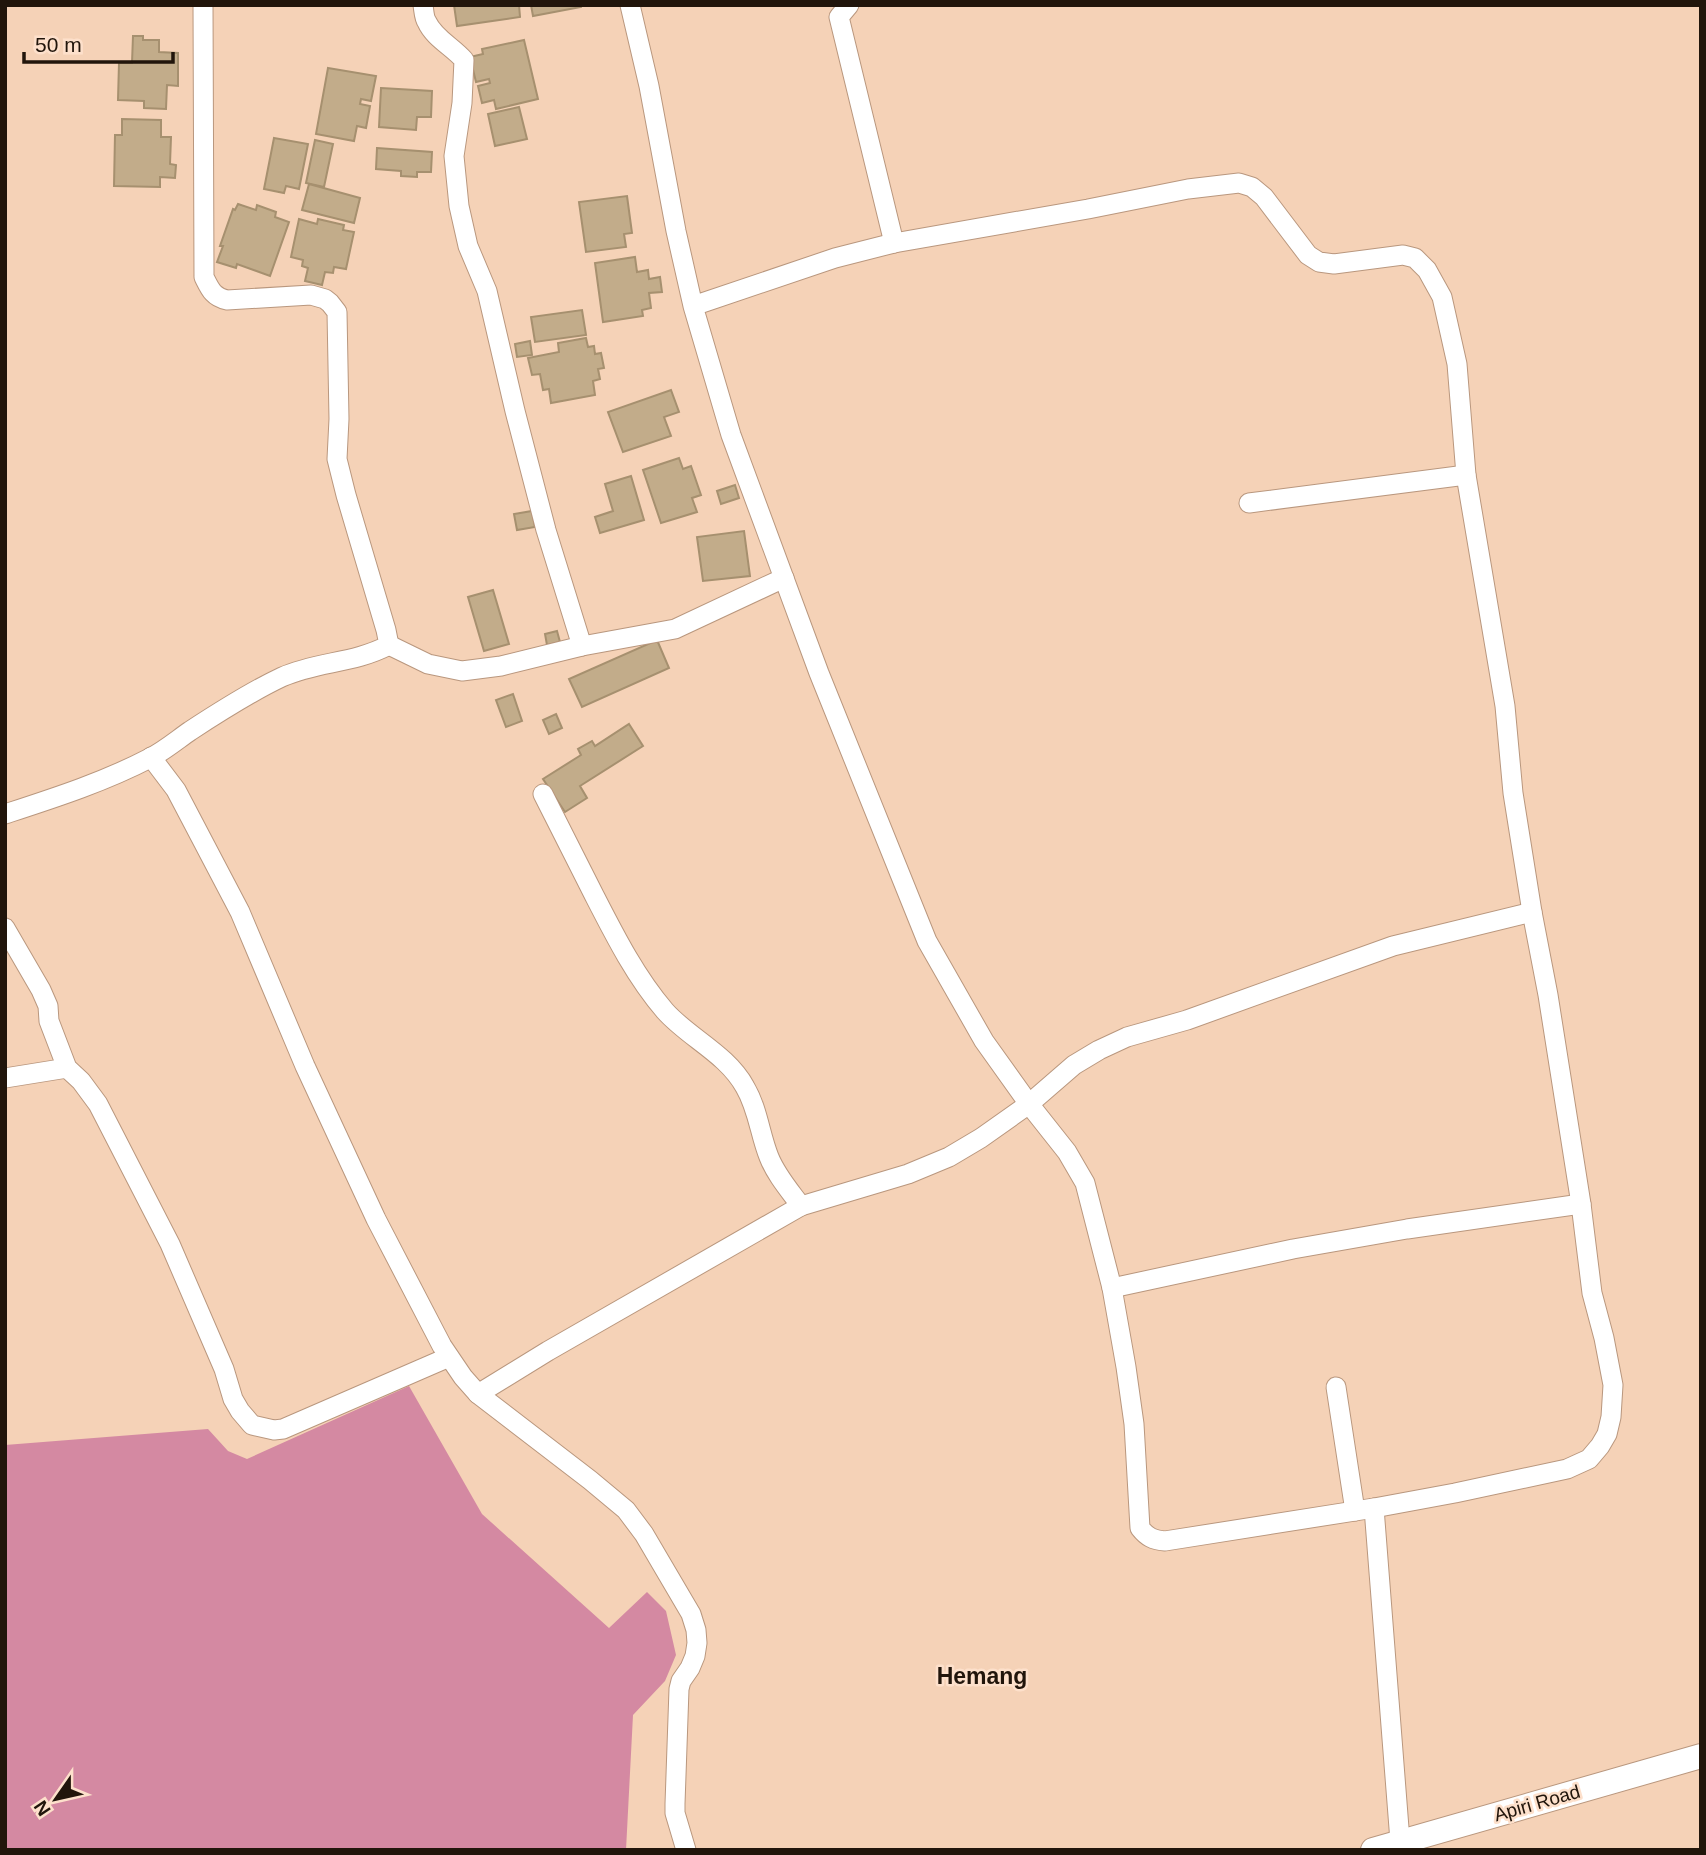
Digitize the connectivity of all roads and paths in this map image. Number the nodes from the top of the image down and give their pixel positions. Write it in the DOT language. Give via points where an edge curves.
graph roads {
  1 [pos="202,5"];
  2 [pos="423,5"];
  3 [pos="630,5"];
  4 [pos="849,5"];
  5 [pos="894,243"];
  6 [pos="693,306"];
  7 [pos="1466,475"];
  8 [pos="1249,503"];
  9 [pos="784,578"];
  10 [pos="389,645"];
  11 [pos="582,646"];
  12 [pos="151,757"];
  13 [pos="543,794"];
  14 [pos="5,814"];
  15 [pos="1532,912"];
  16 [pos="5,928"];
  17 [pos="67,1068"];
  18 [pos="5,1078"];
  19 [pos="1029,1104"];
  20 [pos="1581,1204"];
  21 [pos="801,1206"];
  22 [pos="1112,1288"];
  23 [pos="450,1357"];
  24 [pos="1336,1387"];
  25 [pos="478,1394"];
  26 [pos="1365,1509"];
  27 [pos="1701,1756"];
  28 [pos="1400,1841"];
  29 [pos="686,1850"];
  30 [pos="1373,1850"];
  1 -- 10 [label="street" via="204,277 218,298 311,295 331,303 337,312 337,459"];
  2 -- 11 [label="street" via="433,32 464,60 454,156 459,206 468,246 487,291 514,411"];
  3 -- 6 [label="street"];
  4 -- 5 [label="street" via="839,17"];
  5 -- 6 [label="street"];
  5 -- 7 [label="street" via="1188,189 1239,183 1252,187 1308,255 1319,262 1403,255 1415,258 1427,270 1442,298 1457,364"];
  6 -- 9 [label="street" via="731,435"];
  7 -- 8 [label="street"];
  7 -- 15 [label="street" via="1505,706"];
  9 -- 11 [label="street" via="675,628"];
  9 -- 19 [label="street" via="927,941 984,1041"];
  10 -- 11 [label="street" via="428,664 462,671"];
  10 -- 12 [label="street" via="281,678"];
  12 -- 14 [label="street" via="69,793"];
  12 -- 23 [label="street" via="176,790 240,912 347,1160"];
  13 -- 21 [label="street" via="636,970 664,1010 745,1086 773,1167"];
  15 -- 19 [label="street" via="1393,946 1127,1037 1074,1065"];
  15 -- 20 [label="street"];
  16 -- 17 [label="street" via="41,990"];
  17 -- 18 [label="street"];
  17 -- 23 [label="street" via="98,1104 170,1244 233,1399 252,1425 283,1430"];
  19 -- 21 [label="street" via="949,1157"];
  19 -- 22 [label="street" via="1085,1182"];
  20 -- 22 [label="street" via="1356,1238"];
  20 -- 26 [label="street" via="1592,1293 1613,1385 1611,1417 1600,1446 1588,1459 1567,1469"];
  21 -- 25 [label="street"];
  22 -- 26 [label="street" via="1134,1424 1138,1522 1146,1536 1165,1541"];
  23 -- 25 [label="street"];
  24 -- 26 [label="street"];
  25 -- 29 [label="street" via="626,1510 691,1614 697,1643 679,1689 674,1804"];
  26 -- 28 [label="street"];
  27 -- 28 [label="street, Apiri Road"];
  28 -- 30 [label="street, Apiri Road"];
}
